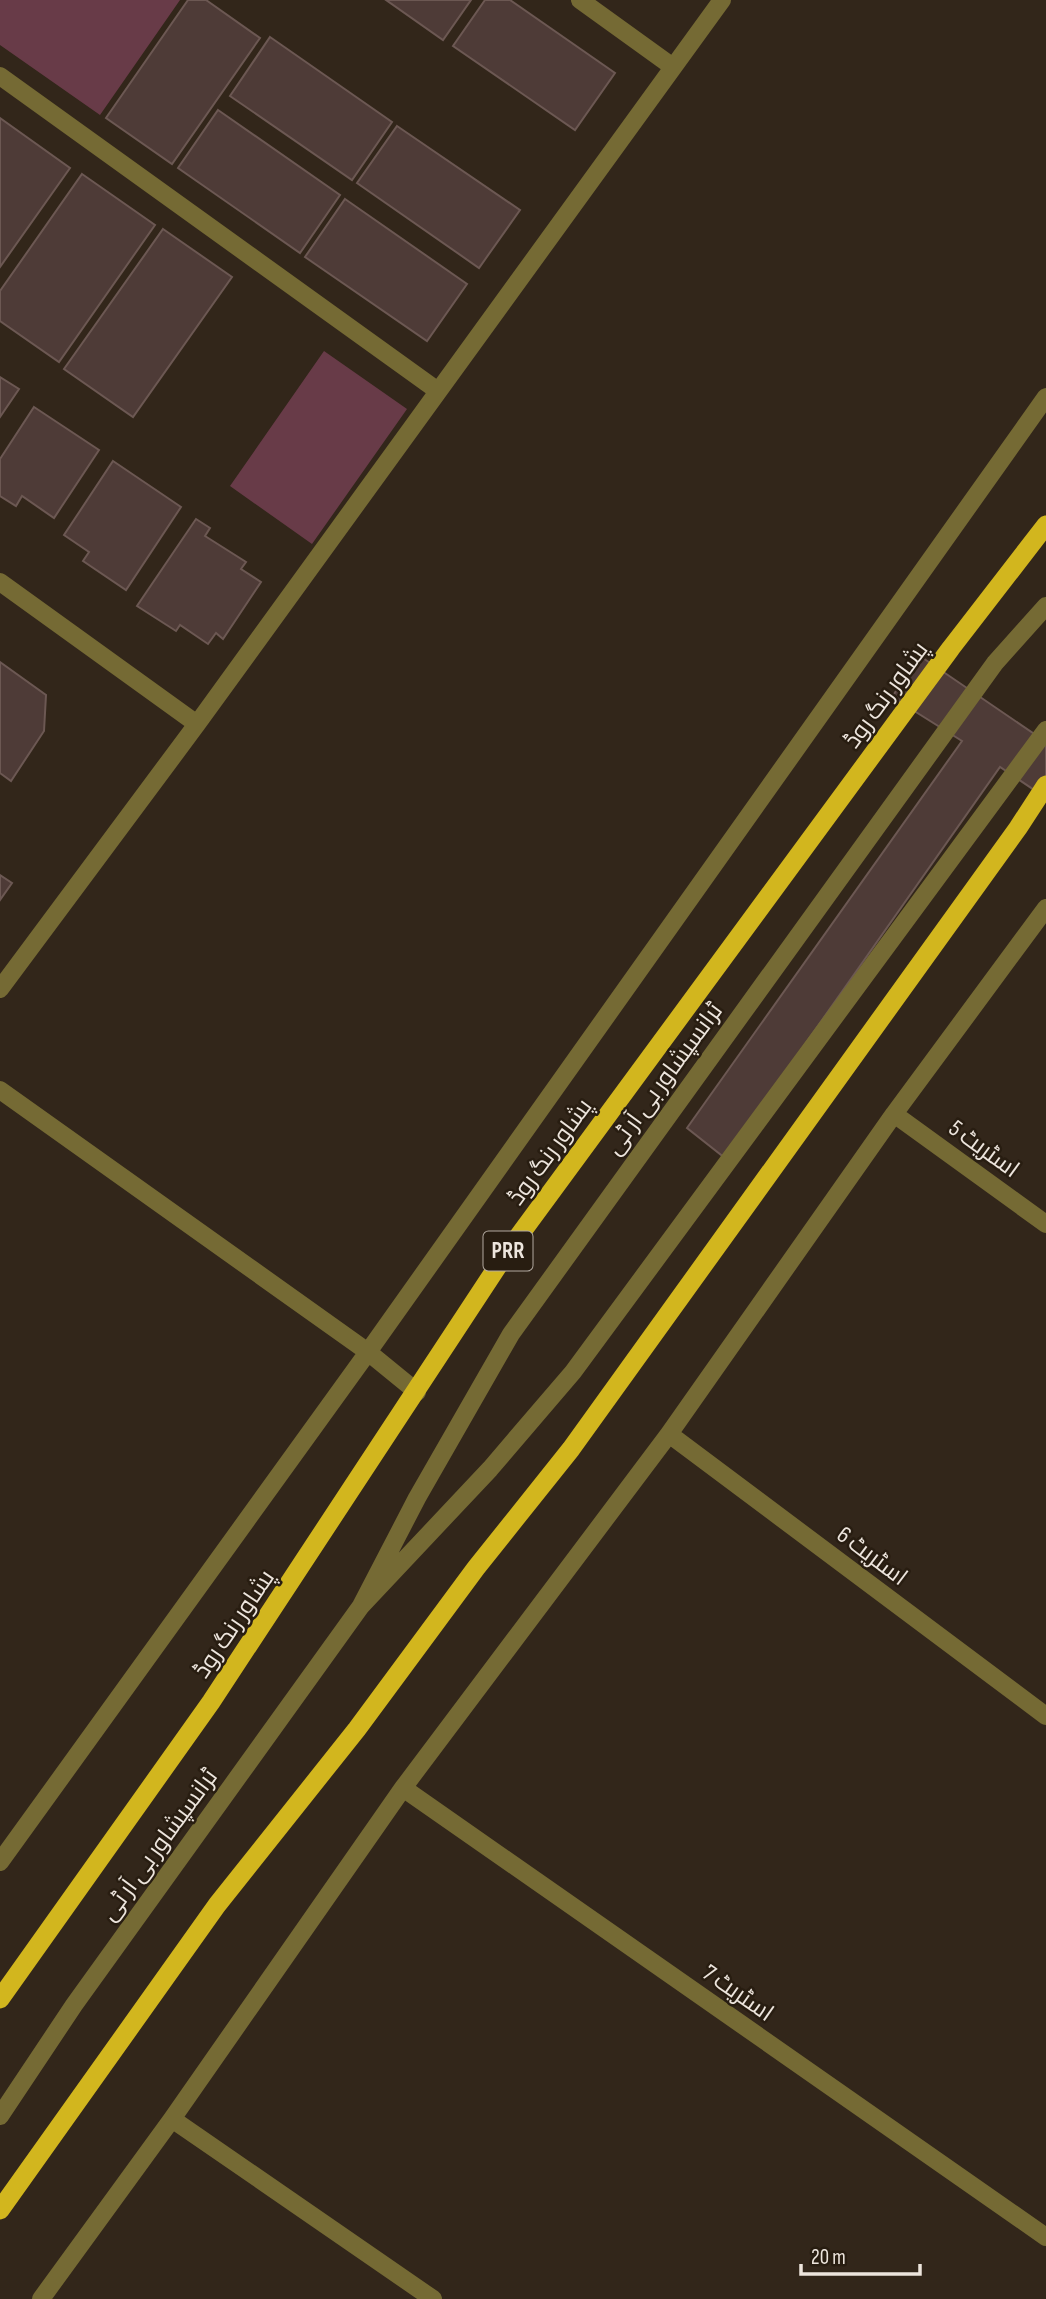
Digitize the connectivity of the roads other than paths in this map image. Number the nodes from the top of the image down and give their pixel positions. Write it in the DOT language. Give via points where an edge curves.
graph roads {
  1 [pos="580,0"];
  2 [pos="722,0"];
  3 [pos="673,67"];
  4 [pos="0,76"];
  5 [pos="438,391"];
  6 [pos="1046,397"];
  7 [pos="1046,525"];
  8 [pos="0,582"];
  9 [pos="1046,606"];
  10 [pos="197,724"];
  11 [pos="1046,730"];
  12 [pos="1046,785"];
  13 [pos="1046,908"];
  14 [pos="0,989"];
  15 [pos="0,1090"];
  16 [pos="894,1114"];
  17 [pos="1046,1224"];
  18 [pos="368,1352"];
  19 [pos="417,1392"];
  20 [pos="669,1434"];
  21 [pos="361,1606"];
  22 [pos="1046,1716"];
  23 [pos="403,1788"];
  24 [pos="0,1862"];
  25 [pos="0,1999"];
  26 [pos="0,2116"];
  27 [pos="173,2119"];
  28 [pos="0,2210"];
  29 [pos="1046,2237"];
  30 [pos="41,2299"];
  31 [pos="433,2299"];
  1 -- 3 [label="street"];
  2 -- 3 [label="street"];
  3 -- 5 [label="street"];
  4 -- 5 [label="street"];
  5 -- 10 [label="street"];
  6 -- 18 [label="street"];
  7 -- 19 [label="highway, پشاور رنگ روڈ / PRR" via="508,1252"];
  8 -- 10 [label="street"];
  9 -- 21 [label="street, ٹرانسپشاور بی آر ٹی" via="995,663 511,1334"];
  10 -- 14 [label="street"];
  11 -- 21 [label="street, ٹرانسپشاور بی آر ٹی" via="573,1372"];
  12 -- 28 [label="highway" via="571,1449 217,1905"];
  13 -- 16 [label="street"];
  15 -- 18 [label="street"];
  16 -- 17 [label="street, اسٹریٹ 5"];
  16 -- 20 [label="street"];
  18 -- 19 [label="street"];
  18 -- 24 [label="street"];
  19 -- 25 [label="highway, پشاور رنگ روڈ / PRR" via="211,1702"];
  20 -- 22 [label="street, اسٹریٹ 6"];
  20 -- 23 [label="street"];
  21 -- 26 [label="street, ٹرانسپشاور بی آر ٹی" via="74,2005"];
  23 -- 27 [label="street"];
  23 -- 29 [label="street, اسٹریٹ 7"];
  27 -- 30 [label="street"];
  27 -- 31 [label="street"];
}
